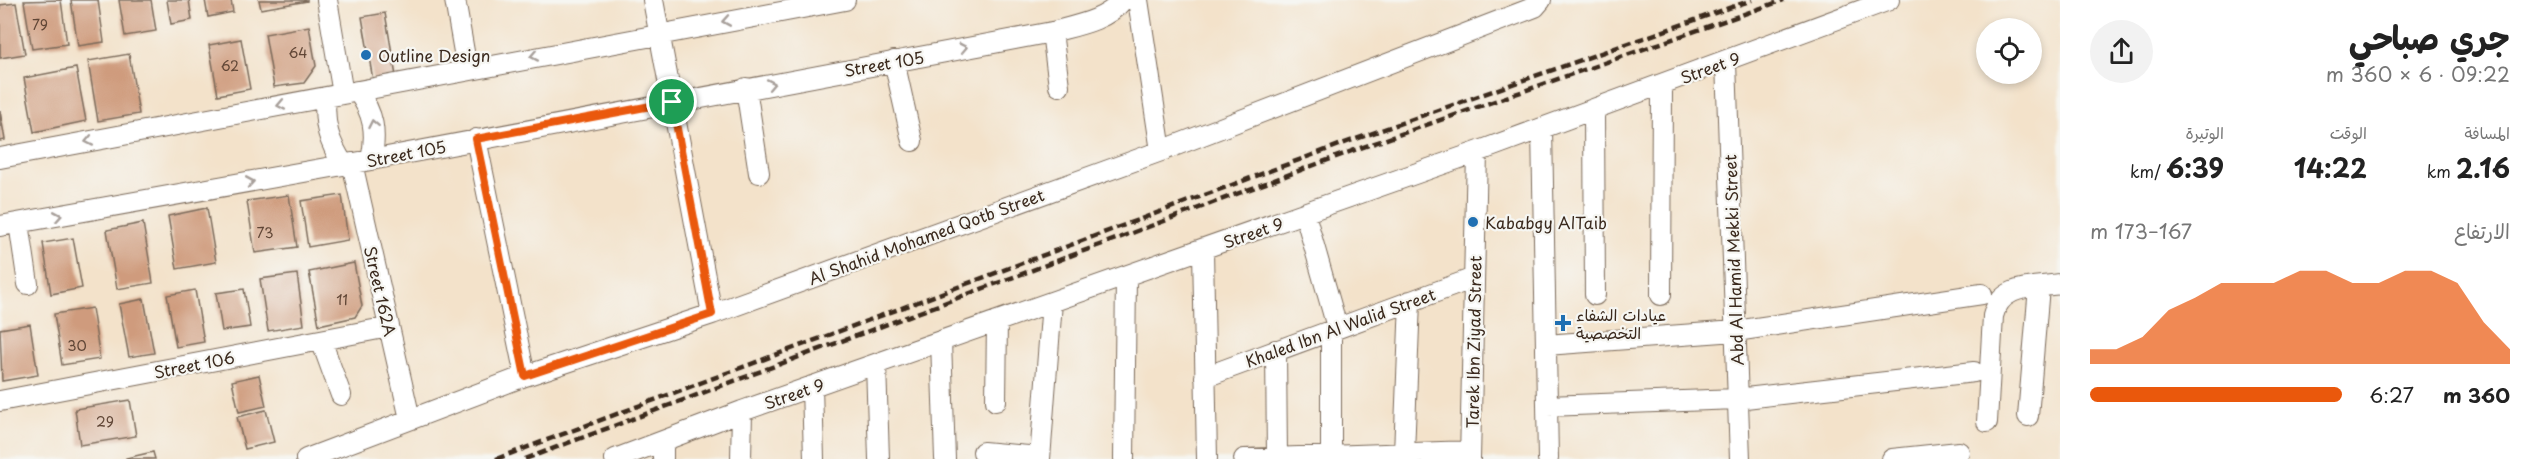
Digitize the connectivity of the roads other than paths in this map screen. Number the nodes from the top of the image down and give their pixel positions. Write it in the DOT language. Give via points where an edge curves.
graph roads {
  1 [pos="327,0"];
  2 [pos="455,0"];
  3 [pos="653,0"];
  4 [pos="845,0"];
  5 [pos="1123,0"];
  6 [pos="1138,0"];
  7 [pos="1541,0"];
  8 [pos="1889,0"];
  9 [pos="1052,32"];
  10 [pos="659,33"];
  11 [pos="894,61"];
  12 [pos="1726,62"];
  13 [pos="467,69"];
  14 [pos="1662,85"];
  15 [pos="1059,86"];
  16 [pos="746,88"];
  17 [pos="342,94"];
  18 [pos="672,102"];
  19 [pos="1594,110"];
  20 [pos="1542,129"];
  21 [pos="476,139"];
  22 [pos="912,141"];
  23 [pos="1161,151"];
  24 [pos="1477,152"];
  25 [pos="0,158"];
  26 [pos="356,162"];
  27 [pos="759,173"];
  28 [pos="1305,214"];
  29 [pos="10,225"];
  30 [pos="1203,250"];
  31 [pos="1126,276"];
  32 [pos="1474,278"];
  33 [pos="28,284"];
  34 [pos="2060,284"];
  35 [pos="2039,287"];
  36 [pos="1982,294"];
  37 [pos="1594,295"];
  38 [pos="1661,295"];
  39 [pos="1410,301"];
  40 [pos="1052,302"];
  41 [pos="712,314"];
  42 [pos="997,321"];
  43 [pos="389,327"];
  44 [pos="1334,329"];
  45 [pos="1736,331"];
  46 [pos="321,340"];
  47 [pos="941,340"];
  48 [pos="1546,345"];
  49 [pos="1276,350"];
  50 [pos="876,364"];
  51 [pos="1974,372"];
  52 [pos="525,376"];
  53 [pos="1205,377"];
  54 [pos="812,386"];
  55 [pos="341,395"];
  56 [pos="1737,399"];
  57 [pos="0,401"];
  58 [pos="996,401"];
  59 [pos="1547,406"];
  60 [pos="742,411"];
  61 [pos="2028,416"];
  62 [pos="410,419"];
  63 [pos="1987,422"];
  64 [pos="663,450"];
  65 [pos="982,452"];
  66 [pos="1959,452"];
  67 [pos="1404,453"];
  68 [pos="1470,455"];
  69 [pos="1331,456"];
  70 [pos="1040,458"];
  71 [pos="1282,458"];
  72 [pos="306,459"];
  73 [pos="615,459"];
  74 [pos="741,459"];
  75 [pos="814,459"];
  76 [pos="879,459"];
  77 [pos="945,459"];
  78 [pos="1124,459"];
  79 [pos="1207,459"];
  80 [pos="1244,459"];
  81 [pos="1548,459"];
  82 [pos="1740,459"];
  83 [pos="1892,459"];
  1 -- 17 [label="street"];
  2 -- 13 [label="street"];
  3 -- 10 [label="street"];
  4 -- 10 [label="street, one-way"];
  5 -- 9 [label="street, Street 105" via="1103,16"];
  6 -- 23 [label="street"];
  7 -- 23 [label="street, Al Shahid Mohamed Qotb Street" via="1535,7"];
  8 -- 12 [label="street, Street 9"];
  11 -- 9 [label="street, Street 105, one-way"];
  9 -- 15 [label="street"];
  10 -- 13 [label="street, one-way"];
  10 -- 18 [label="street"];
  16 -- 11 [label="street, Street 105, one-way"];
  11 -- 22 [label="street"];
  12 -- 14 [label="street, Street 9"];
  12 -- 45 [label="street, Abd Al Hamid Mekki Street"];
  13 -- 17 [label="street"];
  14 -- 19 [label="street, Street 9"];
  14 -- 38 [label="street"];
  16 -- 18 [label="street, Street 105"];
  16 -- 27 [label="street"];
  17 -- 25 [label="street, one-way"];
  17 -- 26 [label="street" via="326,126 336,153"];
  26 -- 17 [label="street, one-way" via="375,138 372,116"];
  18 -- 21 [label="street, Street 105"];
  18 -- 41 [label="street"];
  19 -- 20 [label="street, Street 9"];
  19 -- 37 [label="street"];
  20 -- 24 [label="street, Street 9"];
  20 -- 48 [label="street"];
  21 -- 26 [label="street, Street 105"];
  21 -- 52 [label="street"];
  23 -- 41 [label="street, Al Shahid Mohamed Qotb Street"];
  24 -- 28 [label="street, Street 9"];
  24 -- 32 [label="street, Tarek Ibn Ziyad Street"];
  29 -- 26 [label="street, Street 105, one-way"];
  26 -- 43 [label="street, Street 162A"];
  28 -- 30 [label="street, Street 9"];
  28 -- 44 [label="street"];
  29 -- 33 [label="street"];
  30 -- 31 [label="street, Street 9"];
  30 -- 53 [label="street"];
  31 -- 40 [label="street, Street 9"];
  31 -- 78 [label="street"];
  32 -- 39 [label="street, Khaled Ibn Al Walid Street"];
  32 -- 68 [label="street, Tarek Ibn Ziyad Street"];
  34 -- 35 [label="street"];
  35 -- 61 [label="street"];
  35 -- 63 [label="street" via="2013,291 1998,300 1995,307"];
  36 -- 45 [label="street"];
  39 -- 44 [label="street, Khaled Ibn Al Walid Street"];
  39 -- 67 [label="street"];
  40 -- 42 [label="street, Street 9"];
  40 -- 70 [label="street"];
  41 -- 52 [label="street, Al Shahid Mohamed Qotb Street"];
  42 -- 47 [label="street, Street 9"];
  42 -- 58 [label="street"];
  43 -- 46 [label="street, Street 106"];
  43 -- 62 [label="street, Street 162A"];
  44 -- 49 [label="street, Khaled Ibn Al Walid Street"];
  44 -- 69 [label="street"];
  45 -- 48 [label="street"];
  45 -- 56 [label="street, Abd Al Hamid Mekki Street"];
  46 -- 55 [label="street"];
  46 -- 57 [label="street, Street 106"];
  47 -- 50 [label="street, Street 9"];
  47 -- 77 [label="street"];
  48 -- 59 [label="street"];
  49 -- 53 [label="street, Khaled Ibn Al Walid Street"];
  49 -- 71 [label="street"];
  50 -- 54 [label="street, Street 9"];
  50 -- 76 [label="street"];
  51 -- 56 [label="street"];
  52 -- 62 [label="street, Al Shahid Mohamed Qotb Street"];
  53 -- 79 [label="street"];
  54 -- 60 [label="street, Street 9"];
  54 -- 75 [label="street"];
  56 -- 59 [label="street"];
  56 -- 82 [label="street, Abd Al Hamid Mekki Street"];
  59 -- 81 [label="street"];
  60 -- 64 [label="street, Street 9"];
  60 -- 74 [label="street"];
  62 -- 72 [label="street, Al Shahid Mohamed Qotb Street"];
  64 -- 73 [label="street, Street 9"];
  65 -- 70 [label="street"];
  66 -- 83 [label="street"];
  67 -- 68 [label="street"];
  67 -- 69 [label="street"];
  69 -- 71 [label="street"];
  71 -- 80 [label="street"];
}
